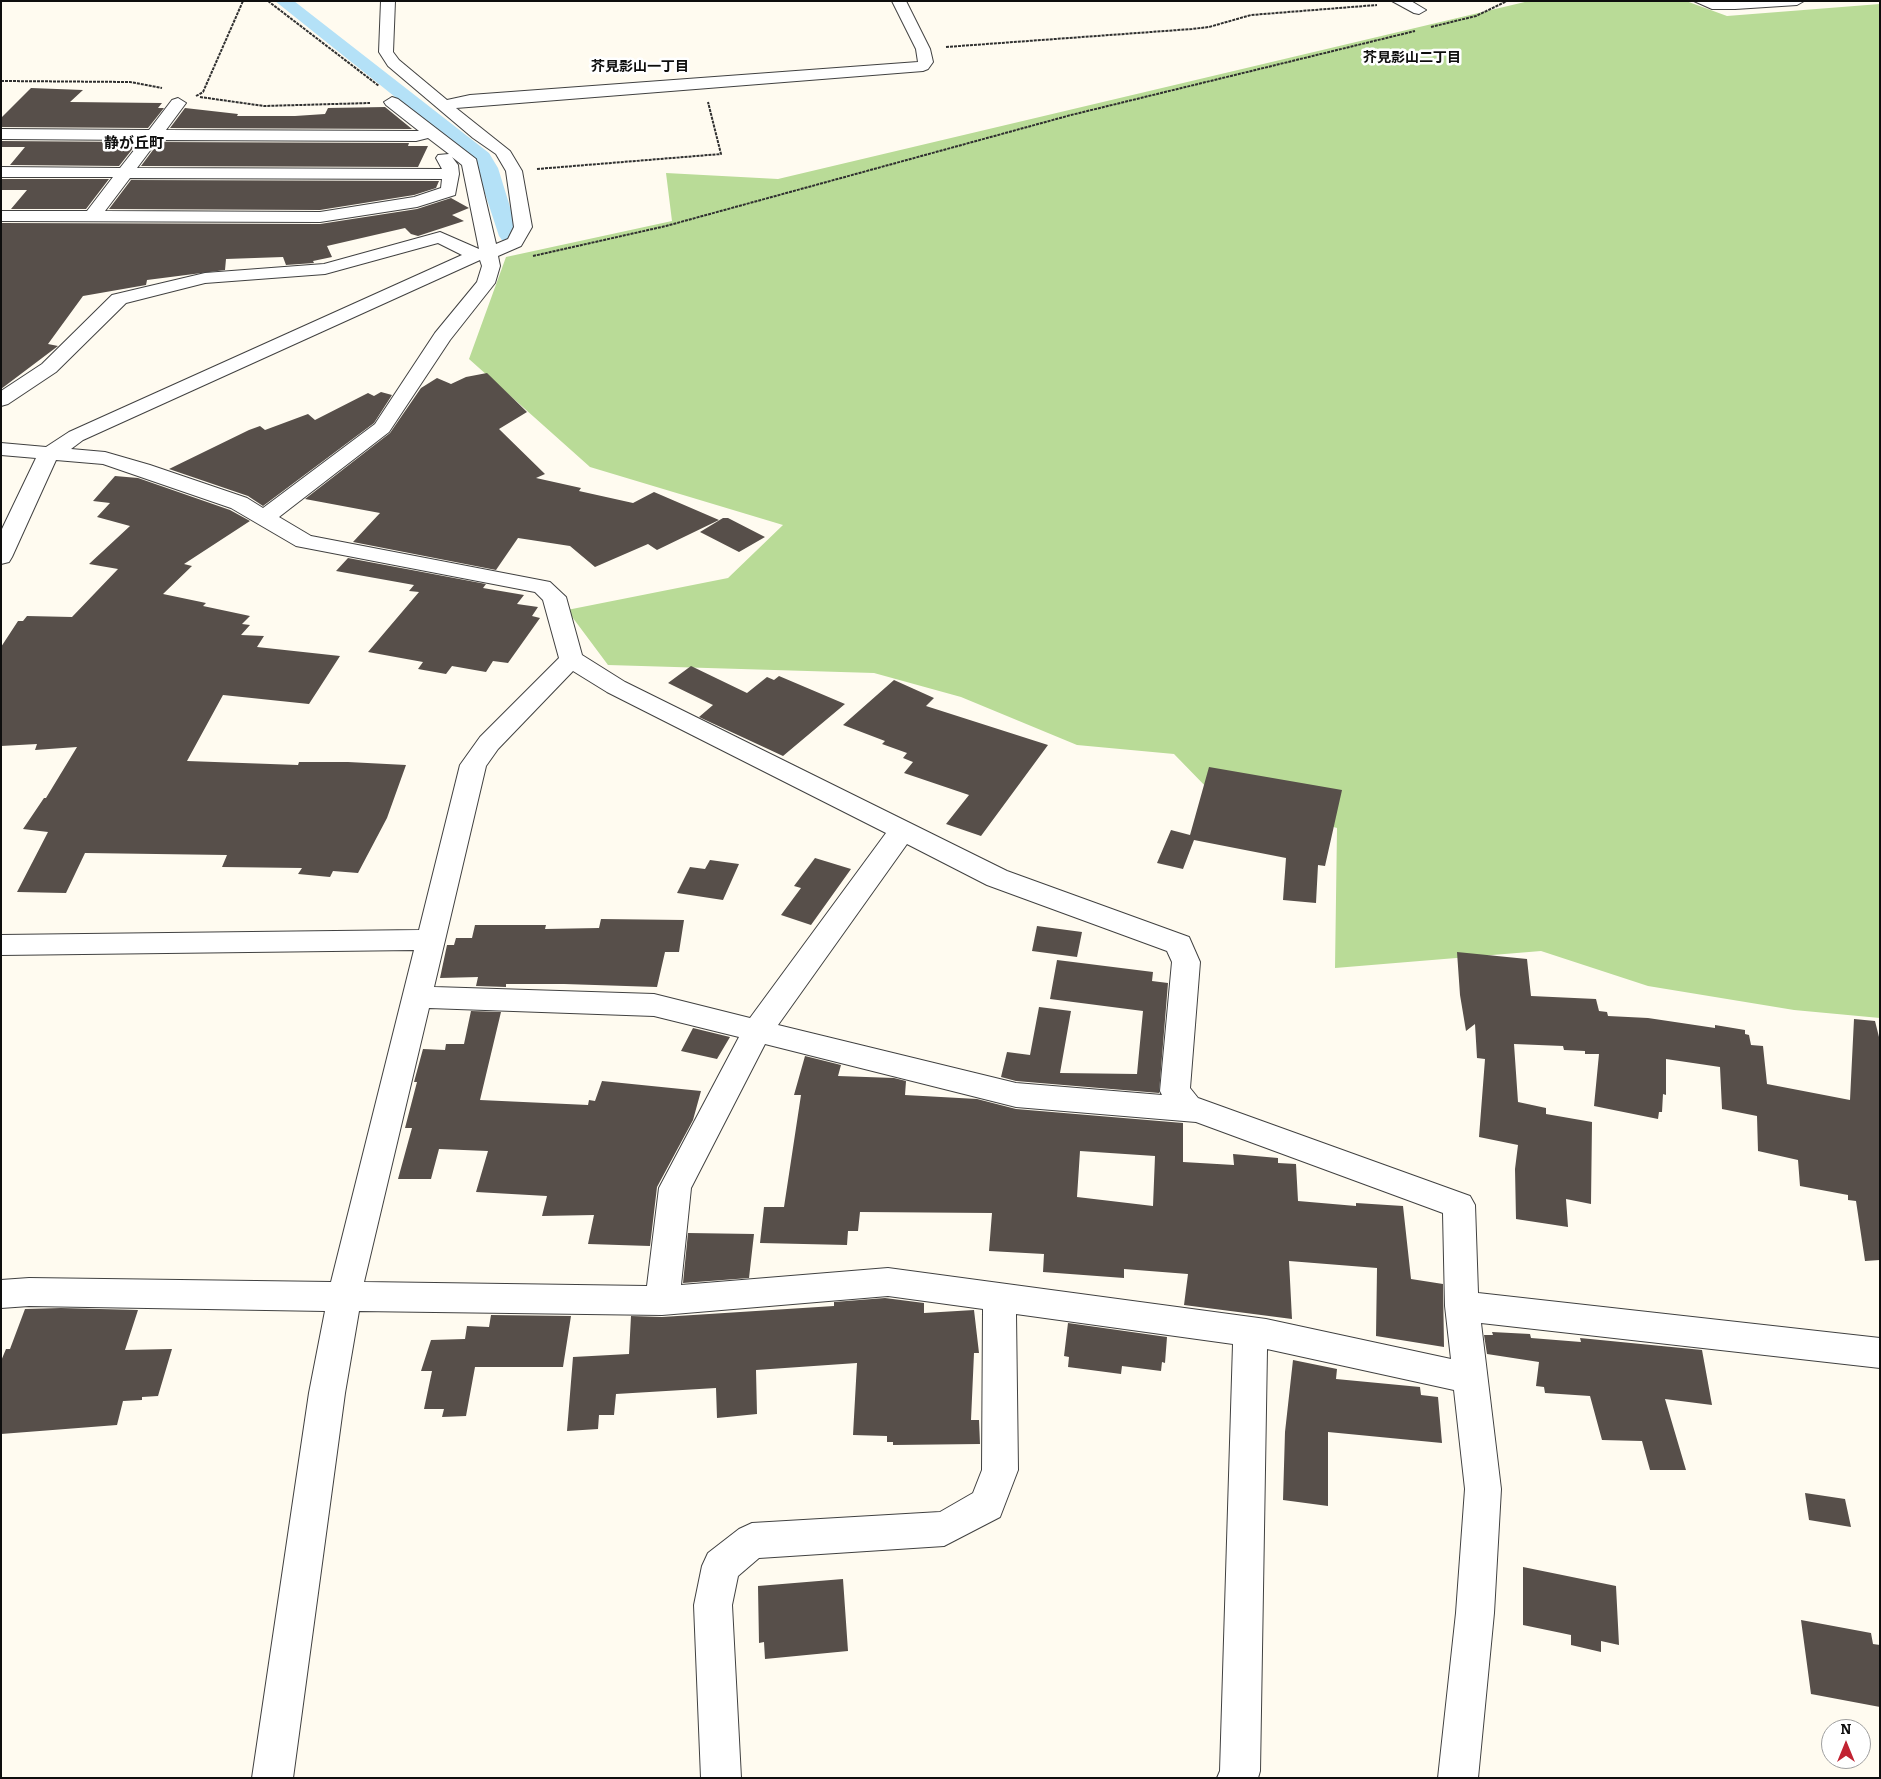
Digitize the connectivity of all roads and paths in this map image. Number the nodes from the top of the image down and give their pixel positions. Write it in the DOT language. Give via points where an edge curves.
graph roads {
  1 [pos="243,1"];
  2 [pos="268,1"];
  3 [pos="388,1"];
  4 [pos="898,1"];
  5 [pos="1507,1"];
  6 [pos="1701,1"];
  7 [pos="1797,1"];
  8 [pos="1399,2"];
  9 [pos="1419,10"];
  10 [pos="1426,28"];
  11 [pos="1416,30"];
  12 [pos="923,49"];
  13 [pos="703,82"];
  14 [pos="195,96"];
  15 [pos="392,102"];
  16 [pos="178,103"];
  17 [pos="445,105"];
  18 [pos="1,134"];
  19 [pos="424,134"];
  20 [pos="154,135"];
  21 [pos="514,171"];
  22 [pos="1,172"];
  23 [pos="126,172"];
  24 [pos="451,174"];
  25 [pos="1,216"];
  26 [pos="92,216"];
  27 [pos="485,258"];
  28 [pos="1,400"];
  29 [pos="1,449"];
  30 [pos="49,454"];
  31 [pos="265,517"];
  32 [pos="1,557"];
  33 [pos="571,660"];
  34 [pos="902,831"];
  35 [pos="430,940"];
  36 [pos="1,945"];
  37 [pos="416,997"];
  38 [pos="757,1031"];
  39 [pos="1200,1110"];
  40 [pos="1,1294"];
  41 [pos="1001,1297"];
  42 [pos="344,1298"];
  43 [pos="662,1301"];
  44 [pos="1462,1306"];
  45 [pos="1250,1332"];
  46 [pos="1880,1353"];
  47 [pos="1472,1379"];
  48 [pos="272,1778"];
  49 [pos="721,1778"];
  50 [pos="1237,1778"];
  51 [pos="1458,1778"];
  1 -- 14 [label="path" via="203,92"];
  2 -- 15 [label="path" via="396,99"];
  3 -- 17 [label="street" via="386,52 393,63"];
  4 -- 12 [label="street"];
  5 -- 10 [label="path" via="1476,16"];
  6 -- 7 [label="street" via="1712,5"];
  8 -- 9 [label="street"];
  8 -- 12 [label="path" via="1251,15 1192,29"];
  11 -- 27 [label="path" via="1071,115 666,226"];
  12 -- 13 [label="street" via="926,62 923,66"];
  13 -- 17 [label="street" via="470,100"];
  13 -- 21 [label="path" via="721,154"];
  15 -- 19 [label="street"];
  16 -- 20 [label="street"];
  17 -- 21 [label="street" via="502,151"];
  18 -- 20 [label="street"];
  19 -- 20 [label="street"];
  19 -- 24 [label="street" via="450,165"];
  19 -- 27 [label="street" via="470,163"];
  20 -- 23 [label="street"];
  21 -- 27 [label="street" via="523,227 514,242"];
  22 -- 23 [label="street"];
  23 -- 24 [label="street"];
  23 -- 26 [label="street"];
  24 -- 26 [label="street" via="450,191 417,202 320,217"];
  25 -- 26 [label="street"];
  27 -- 28 [label="street" via="440,237 325,269 204,278 119,300 49,368"];
  27 -- 30 [label="street" via="76,436"];
  27 -- 31 [label="street" via="486,283 442,337 382,428"];
  29 -- 30 [label="street"];
  30 -- 31 [label="street" via="104,458 142,469 239,503"];
  30 -- 32 [label="street" via="40,466"];
  31 -- 33 [label="street" via="304,541 542,587 554,597"];
  33 -- 34 [label="street" via="616,687"];
  33 -- 35 [label="street" via="489,743 473,765"];
  34 -- 38 [label="street"];
  34 -- 39 [label="street" via="997,878 1179,944 1186,962 1175,1091 1187,1106"];
  35 -- 36 [label="street"];
  35 -- 37 [label="street"];
  37 -- 38 [label="street" via="654,1005"];
  37 -- 42 [label="street"];
  38 -- 39 [label="street" via="1016,1094"];
  38 -- 43 [label="street" via="675,1188"];
  39 -- 44 [label="street" via="1459,1205"];
  40 -- 42 [label="street"];
  41 -- 43 [label="street" via="888,1282"];
  41 -- 45 [label="street"];
  41 -- 49 [label="street" via="1000,1470 987,1505 944,1529 752,1541 721,1566 712,1605"];
  42 -- 43 [label="street"];
  42 -- 48 [label="street" via="327,1393"];
  44 -- 46 [label="street"];
  44 -- 47 [label="street"];
  45 -- 47 [label="street"];
  45 -- 50 [label="street" via="1240,1771"];
  47 -- 51 [label="street" via="1483,1489 1475,1613"];
}
